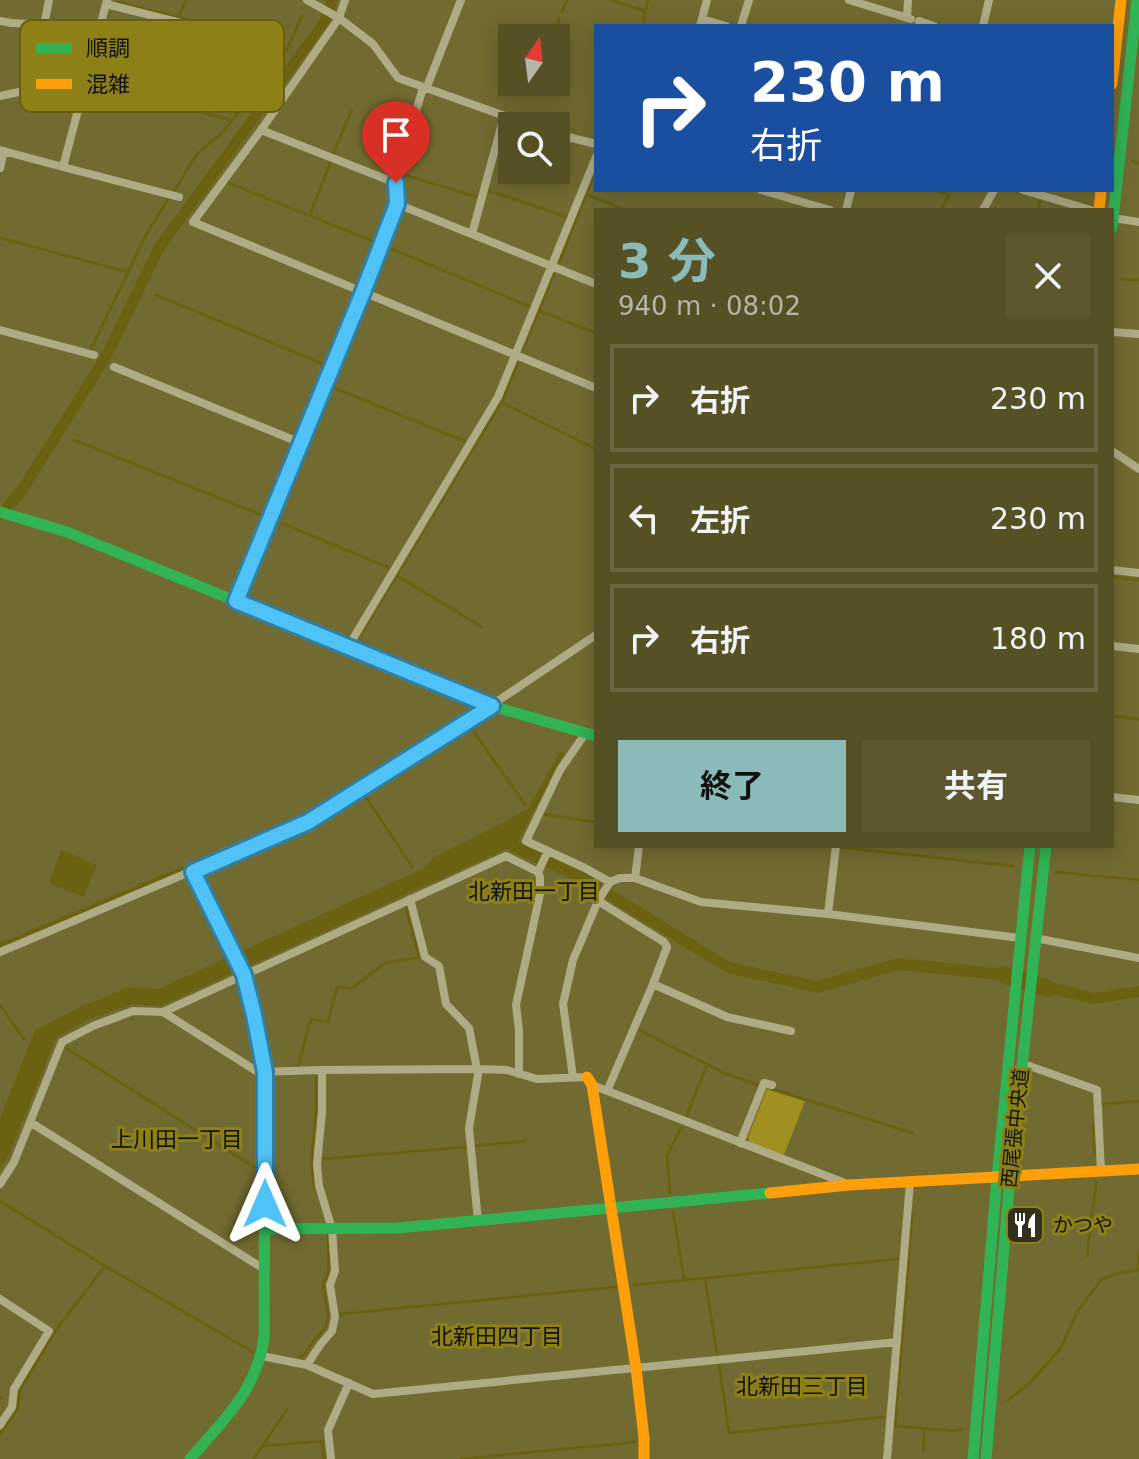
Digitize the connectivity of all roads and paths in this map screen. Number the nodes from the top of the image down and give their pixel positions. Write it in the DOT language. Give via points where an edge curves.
graph roads {
  1 [pos="49,0"];
  2 [pos="307,0"];
  3 [pos="345,0"];
  4 [pos="461,0"];
  5 [pos="707,0"];
  6 [pos="749,0"];
  7 [pos="849,0"];
  8 [pos="908,0"];
  9 [pos="989,0"];
  10 [pos="1122,0"];
  11 [pos="107,2"];
  12 [pos="1137,3"];
  13 [pos="337,17"];
  14 [pos="912,19"];
  15 [pos="45,20"];
  16 [pos="175,20"];
  17 [pos="0,21"];
  18 [pos="701,22"];
  19 [pos="20,24"];
  20 [pos="742,24"];
  21 [pos="928,24"];
  22 [pos="983,24"];
  23 [pos="1114,65"];
  24 [pos="1133,86"];
  25 [pos="424,88"];
  26 [pos="20,92"];
  27 [pos="0,96"];
  28 [pos="284,96"];
  29 [pos="78,112"];
  30 [pos="273,112"];
  31 [pos="498,114"];
  32 [pos="261,130"];
  33 [pos="498,138"];
  34 [pos="570,138"];
  35 [pos="594,144"];
  36 [pos="2,151"];
  37 [pos="594,162"];
  38 [pos="63,167"];
  39 [pos="0,168"];
  40 [pos="396,183"];
  41 [pos="768,192"];
  42 [pos="1030,192"];
  43 [pos="179,197"];
  44 [pos="397,204"];
  45 [pos="823,208"];
  46 [pos="1084,208"];
  47 [pos="1114,211"];
  48 [pos="1114,218"];
  49 [pos="1139,222"];
  50 [pos="472,234"];
  51 [pos="552,266"];
  52 [pos="594,283"];
  53 [pos="363,292"];
  54 [pos="0,330"];
  55 [pos="1114,332"];
  56 [pos="1139,334"];
  57 [pos="94,355"];
  58 [pos="515,355"];
  59 [pos="114,367"];
  60 [pos="594,387"];
  61 [pos="301,443"];
  62 [pos="1114,452"];
  63 [pos="1139,469"];
  64 [pos="5,513"];
  65 [pos="1114,570"];
  66 [pos="1139,573"];
  67 [pos="236,601"];
  68 [pos="594,636"];
  69 [pos="1114,646"];
  70 [pos="348,647"];
  71 [pos="1139,649"];
  72 [pos="492,706"];
  73 [pos="591,735"];
  74 [pos="1114,797"];
  75 [pos="1139,800"];
  76 [pos="639,848"];
  77 [pos="836,848"];
  78 [pos="1030,848"];
  79 [pos="1046,848"];
  80 [pos="548,851"];
  81 [pos="193,872"];
  82 [pos="538,872"];
  83 [pos="635,878"];
  84 [pos="609,884"];
  85 [pos="410,899"];
  86 [pos="599,900"];
  87 [pos="828,914"];
  88 [pos="1020,938"];
  89 [pos="1035,938"];
  90 [pos="0,952"];
  91 [pos="1139,958"];
  92 [pos="243,974"];
  93 [pos="653,984"];
  94 [pos="163,1012"];
  95 [pos="791,1031"];
  96 [pos="1021,1063"];
  97 [pos="478,1069"];
  98 [pos="322,1070"];
  99 [pos="265,1072"];
  100 [pos="519,1074"];
  101 [pos="573,1077"];
  102 [pos="590,1081"];
  103 [pos="772,1085"];
  104 [pos="607,1091"];
  105 [pos="30,1122"];
  106 [pos="740,1143"];
  107 [pos="1139,1169"];
  108 [pos="1101,1171"];
  109 [pos="997,1177"];
  110 [pos="1010,1177"];
  111 [pos="910,1182"];
  112 [pos="0,1184"];
  113 [pos="849,1185"];
  114 [pos="612,1207"];
  115 [pos="478,1221"];
  116 [pos="265,1229"];
  117 [pos="332,1229"];
  118 [pos="264,1269"];
  119 [pos="0,1299"];
  120 [pos="897,1342"];
  121 [pos="262,1356"];
  122 [pos="307,1365"];
  123 [pos="636,1368"];
  124 [pos="349,1383"];
  125 [pos="0,1425"];
  126 [pos="190,1459"];
  127 [pos="331,1459"];
  128 [pos="644,1459"];
  129 [pos="887,1459"];
  130 [pos="973,1459"];
  131 [pos="986,1459"];
  1 -- 15 [label="street"];
  2 -- 13 [label="street"];
  3 -- 13 [label="street"];
  4 -- 25 [label="street"];
  5 -- 18 [label="street"];
  6 -- 20 [label="street"];
  7 -- 14 [label="street"];
  8 -- 14 [label="street"];
  9 -- 22 [label="street"];
  10 -- 12 [label="street"];
  10 -- 23 [label="street"];
  11 -- 16 [label="street"];
  12 -- 24 [label="street"];
  13 -- 25 [label="street" via="373,44 398,78"];
  13 -- 28 [label="street"];
  14 -- 21 [label="street"];
  17 -- 19 [label="street"];
  24 -- 47 [label="street"];
  25 -- 31 [label="street"];
  25 -- 40 [label="street"];
  26 -- 27 [label="street"];
  29 -- 38 [label="street"];
  30 -- 32 [label="street"];
  32 -- 40 [label="street"];
  32 -- 53 [label="street" via="193,222"];
  33 -- 50 [label="street"];
  34 -- 35 [label="street"];
  36 -- 38 [label="street"];
  36 -- 39 [label="street"];
  37 -- 51 [label="street"];
  38 -- 43 [label="street"];
  40 -- 44 [label="street"];
  41 -- 45 [label="street"];
  42 -- 46 [label="street"];
  44 -- 50 [label="street"];
  44 -- 53 [label="street"];
  48 -- 49 [label="street"];
  50 -- 51 [label="street"];
  51 -- 52 [label="street"];
  51 -- 58 [label="street"];
  53 -- 58 [label="street"];
  53 -- 61 [label="street"];
  54 -- 57 [label="street"];
  55 -- 56 [label="street"];
  58 -- 60 [label="street"];
  58 -- 70 [label="street" via="498,397"];
  59 -- 61 [label="street"];
  61 -- 67 [label="street"];
  62 -- 63 [label="street"];
  64 -- 67 [label="street" via="67,532"];
  65 -- 66 [label="street"];
  67 -- 70 [label="street"];
  68 -- 72 [label="street"];
  69 -- 71 [label="street"];
  70 -- 72 [label="street"];
  72 -- 73 [label="street"];
  72 -- 81 [label="street" via="308,822"];
  73 -- 80 [label="street" via="560,770 526,841"];
  74 -- 75 [label="street"];
  76 -- 83 [label="street"];
  77 -- 87 [label="street"];
  78 -- 88 [label="street, 西尾張中央道"];
  79 -- 89 [label="street, 西尾張中央道"];
  80 -- 82 [label="street"];
  80 -- 84 [label="street"];
  81 -- 90 [label="street"];
  81 -- 92 [label="street"];
  82 -- 85 [label="street" via="506,856"];
  82 -- 100 [label="street" via="540,894 516,1005"];
  83 -- 84 [label="street"];
  83 -- 87 [label="street" via="701,902"];
  84 -- 86 [label="street"];
  85 -- 92 [label="street"];
  85 -- 97 [label="street" via="425,957 439,966 446,1004 469,1028"];
  86 -- 93 [label="street" via="664,942 667,947"];
  86 -- 101 [label="street" via="573,960 563,1004"];
  87 -- 88 [label="street"];
  88 -- 109 [label="street, 西尾張中央道"];
  89 -- 91 [label="street"];
  89 -- 96 [label="street, 西尾張中央道"];
  92 -- 94 [label="street"];
  92 -- 99 [label="street"];
  93 -- 95 [label="street" via="727,1017"];
  93 -- 104 [label="street"];
  94 -- 99 [label="street"];
  94 -- 105 [label="street" via="133,1011 62,1042"];
  96 -- 108 [label="street" via="1097,1090"];
  96 -- 110 [label="street, 西尾張中央道"];
  97 -- 98 [label="street"];
  97 -- 100 [label="street"];
  97 -- 115 [label="street" via="469,1128"];
  98 -- 99 [label="street"];
  98 -- 117 [label="street" via="317,1164"];
  99 -- 116 [label="street"];
  100 -- 101 [label="street"];
  101 -- 102 [label="street"];
  102 -- 104 [label="street"];
  102 -- 114 [label="street"];
  103 -- 106 [label="street" via="764,1083"];
  104 -- 106 [label="street"];
  105 -- 112 [label="street"];
  105 -- 118 [label="street"];
  106 -- 113 [label="street"];
  107 -- 108 [label="street"];
  108 -- 110 [label="street"];
  109 -- 110 [label="street"];
  109 -- 111 [label="street"];
  109 -- 130 [label="street, 西尾張中央道"];
  110 -- 131 [label="street, 西尾張中央道"];
  111 -- 113 [label="street"];
  111 -- 120 [label="street"];
  113 -- 114 [label="street"];
  114 -- 115 [label="street"];
  114 -- 123 [label="street"];
  115 -- 117 [label="street"];
  116 -- 117 [label="street"];
  116 -- 118 [label="street"];
  117 -- 122 [label="street" via="335,1317 332,1331"];
  118 -- 121 [label="street"];
  119 -- 125 [label="street" via="49,1331 14,1389 12,1407"];
  120 -- 123 [label="street"];
  120 -- 129 [label="street"];
  121 -- 122 [label="street"];
  121 -- 126 [label="street" via="250,1386"];
  122 -- 124 [label="street"];
  123 -- 124 [label="street" via="373,1394"];
  123 -- 128 [label="street"];
  124 -- 127 [label="street" via="328,1430"];
}
